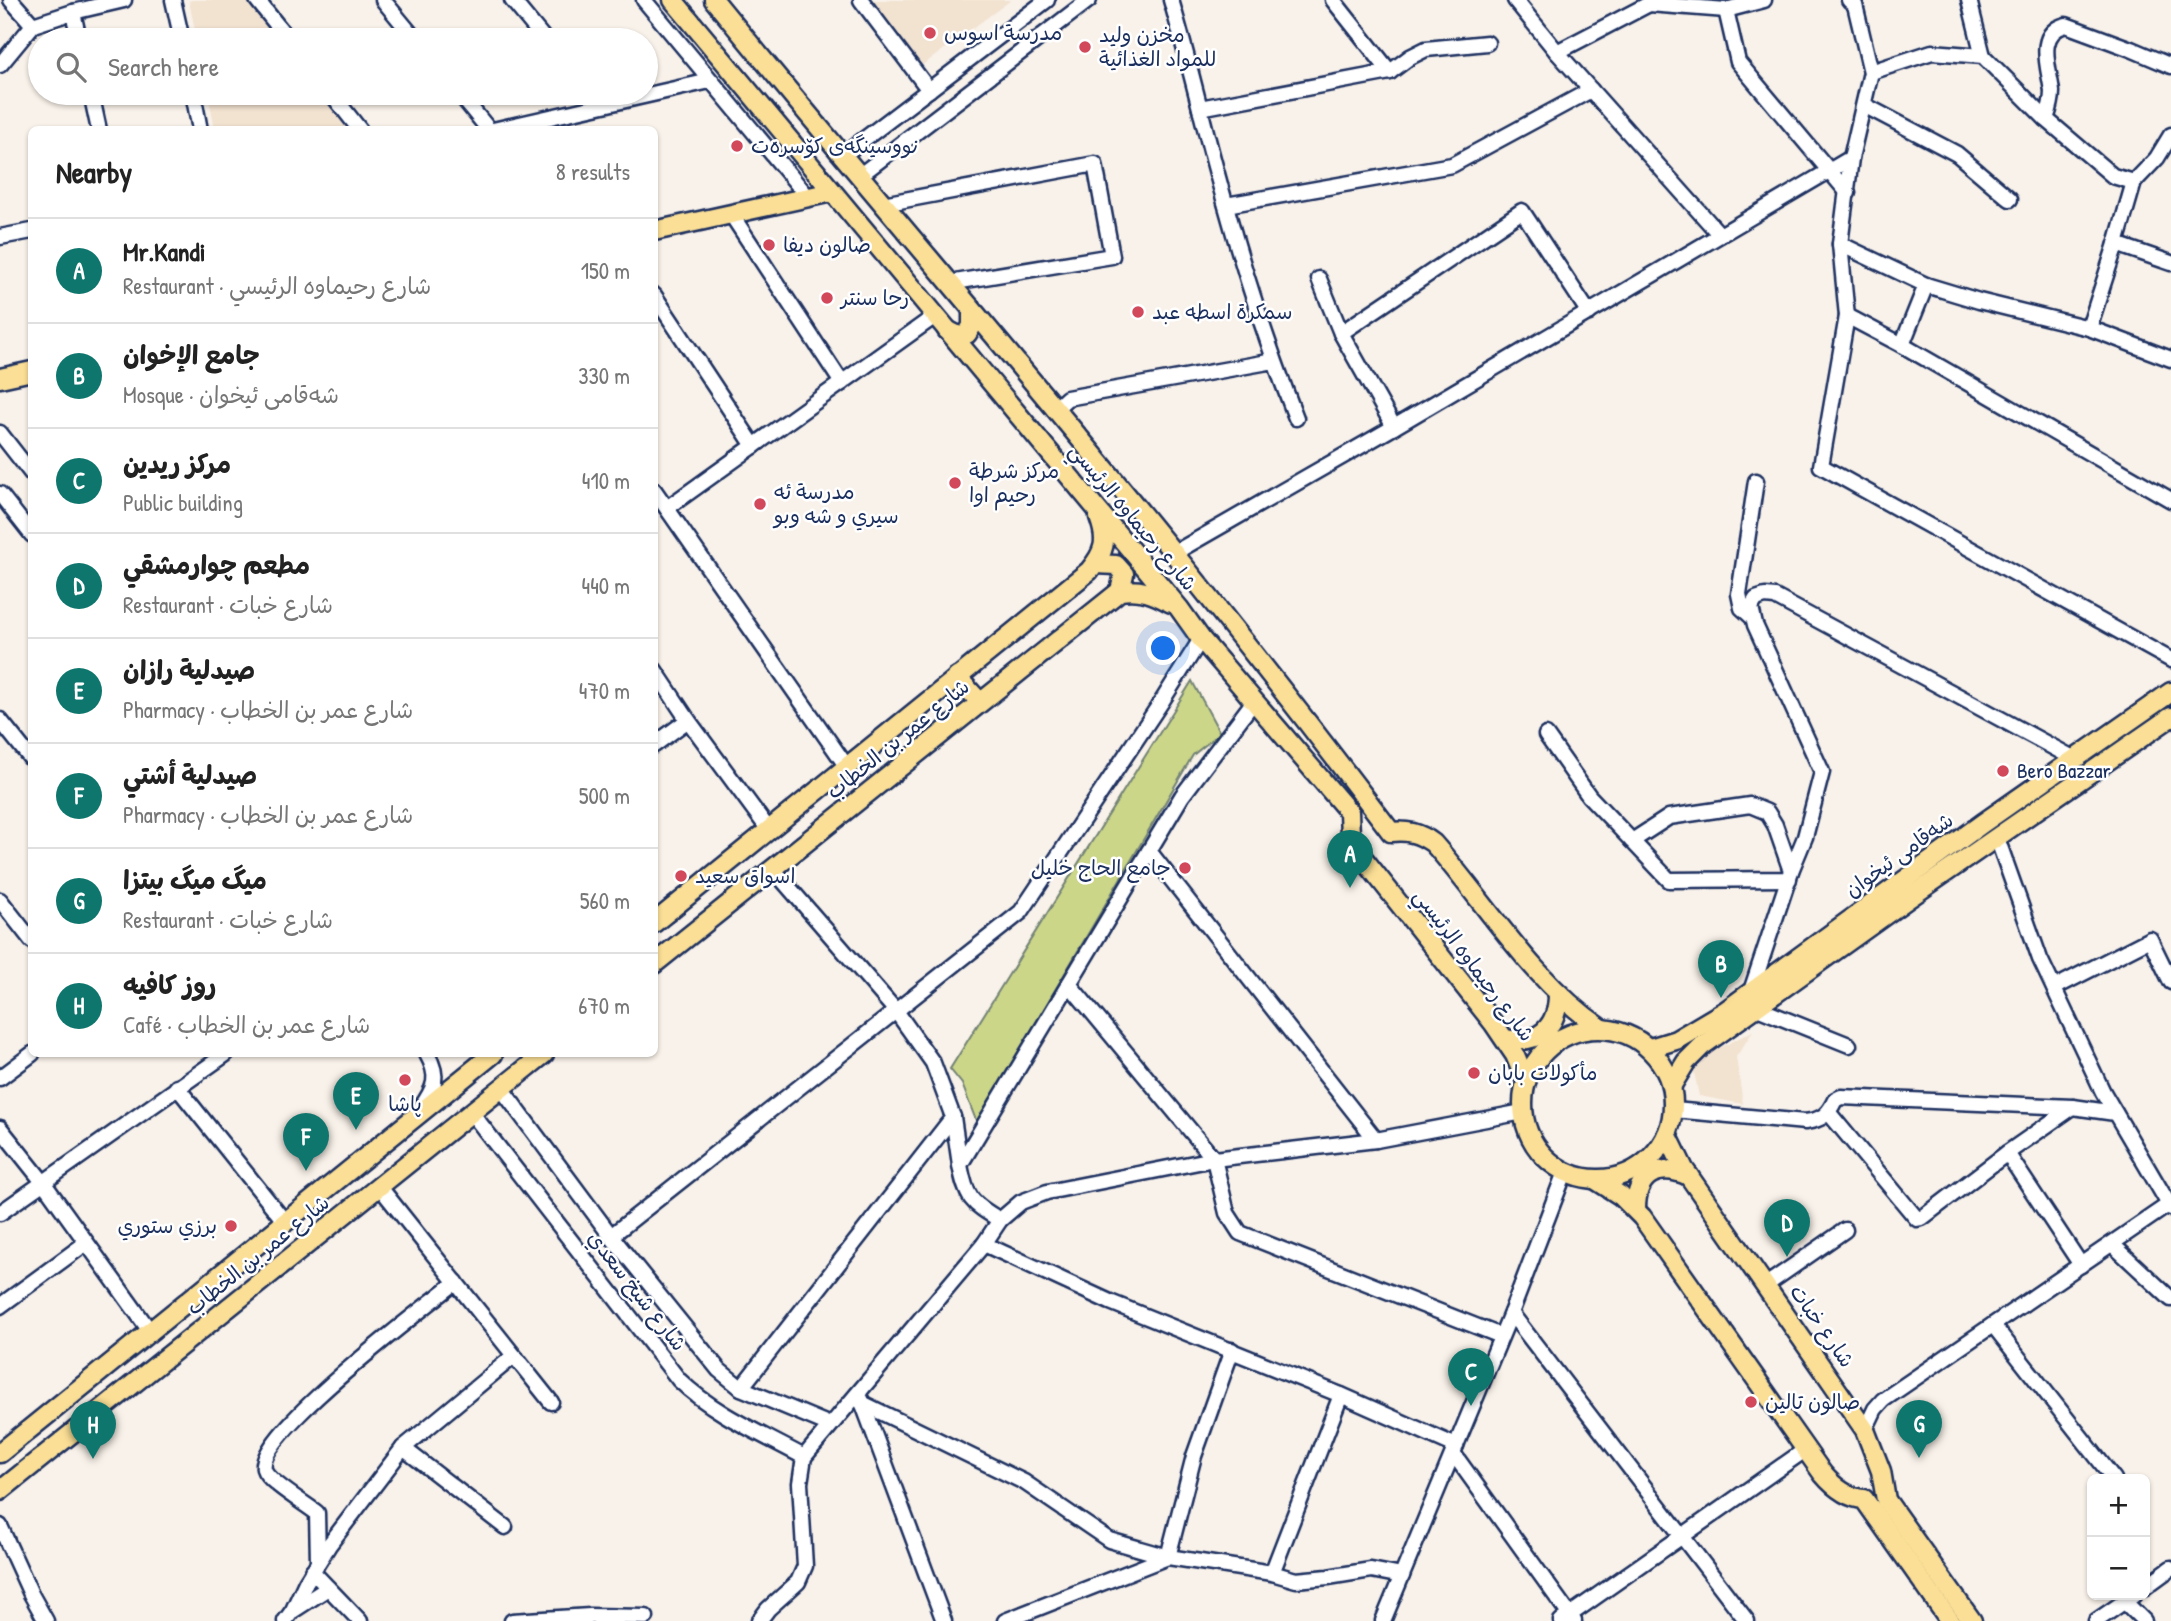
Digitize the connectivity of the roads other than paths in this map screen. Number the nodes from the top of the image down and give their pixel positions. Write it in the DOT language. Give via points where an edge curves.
graph roads {
  1 [pos="11,0"];
  2 [pos="124,0"];
  3 [pos="173,0"];
  4 [pos="257,0"];
  5 [pos="383,0"];
  6 [pos="512,0"];
  7 [pos="644,0"];
  8 [pos="673,0"];
  9 [pos="714,0"];
  10 [pos="861,0"];
  11 [pos="1047,0"];
  12 [pos="1089,0"];
  13 [pos="1171,0"];
  14 [pos="1333,0"];
  15 [pos="1515,0"];
  16 [pos="1764,0"];
  17 [pos="1969,0"];
  18 [pos="1650,2"];
  19 [pos="1856,2"];
  20 [pos="1726,10"];
  21 [pos="73,12"];
  22 [pos="33,25"];
  23 [pos="31,28"];
  24 [pos="76,28"];
  25 [pos="179,28"];
  26 [pos="279,28"];
  27 [pos="406,28"];
  28 [pos="535,28"];
  29 [pos="28,31"];
  30 [pos="1488,43"];
  31 [pos="1557,52"];
  32 [pos="1983,56"];
  33 [pos="0,65"];
  34 [pos="2171,66"];
  35 [pos="1390,72"];
  36 [pos="1871,72"];
  37 [pos="710,81"];
  38 [pos="929,90"];
  39 [pos="1591,90"];
  40 [pos="658,93"];
  41 [pos="94,105"];
  42 [pos="195,105"];
  43 [pos="340,105"];
  44 [pos="469,105"];
  45 [pos="602,105"];
  46 [pos="1864,105"];
  47 [pos="598,106"];
  48 [pos="1200,108"];
  49 [pos="2046,119"];
  50 [pos="98,126"];
  51 [pos="199,126"];
  52 [pos="357,126"];
  53 [pos="488,126"];
  54 [pos="509,126"];
  55 [pos="2171,135"];
  56 [pos="860,141"];
  57 [pos="842,156"];
  58 [pos="1851,158"];
  59 [pos="878,160"];
  60 [pos="2164,160"];
  61 [pos="1829,171"];
  62 [pos="859,176"];
  63 [pos="2134,182"];
  64 [pos="832,192"];
  65 [pos="1847,193"];
  66 [pos="808,197"];
  67 [pos="2010,199"];
  68 [pos="883,204"];
  69 [pos="1226,205"];
  70 [pos="731,214"];
  71 [pos="658,230"];
  72 [pos="28,232"];
  73 [pos="1720,235"];
  74 [pos="0,237"];
  75 [pos="1840,244"];
  76 [pos="2116,244"];
  77 [pos="2171,264"];
  78 [pos="1319,279"];
  79 [pos="949,283"];
  80 [pos="1926,285"];
  81 [pos="658,301"];
  82 [pos="972,311"];
  83 [pos="1589,313"];
  84 [pos="935,316"];
  85 [pos="1847,316"];
  86 [pos="2088,328"];
  87 [pos="947,330"];
  88 [pos="1341,333"];
  89 [pos="1000,345"];
  90 [pos="1902,345"];
  91 [pos="2171,359"];
  92 [pos="1273,361"];
  93 [pos="976,365"];
  94 [pos="28,372"];
  95 [pos="0,378"];
  96 [pos="842,383"];
  97 [pos="1054,410"];
  98 [pos="1296,418"];
  99 [pos="1394,427"];
  100 [pos="0,433"];
  101 [pos="754,446"];
  102 [pos="28,469"];
  103 [pos="1756,481"];
  104 [pos="0,494"];
  105 [pos="658,496"];
  106 [pos="2171,500"];
  107 [pos="667,508"];
  108 [pos="1095,508"];
  109 [pos="28,530"];
  110 [pos="1174,553"];
  111 [pos="1095,564"];
  112 [pos="1120,591"];
  113 [pos="1180,608"];
  114 [pos="1752,617"];
  115 [pos="1201,639"];
  116 [pos="2171,660"];
  117 [pos="658,675"];
  118 [pos="957,677"];
  119 [pos="2171,692"];
  120 [pos="1254,701"];
  121 [pos="980,702"];
  122 [pos="2152,705"];
  123 [pos="2168,719"];
  124 [pos="0,720"];
  125 [pos="688,720"];
  126 [pos="1546,735"];
  127 [pos="658,742"];
  128 [pos="28,755"];
  129 [pos="2073,758"];
  130 [pos="846,767"];
  131 [pos="769,830"];
  132 [pos="1997,838"];
  133 [pos="1632,841"];
  134 [pos="1149,851"];
  135 [pos="773,869"];
  136 [pos="1790,875"];
  137 [pos="2,907"];
  138 [pos="670,910"];
  139 [pos="658,920"];
  140 [pos="28,936"];
  141 [pos="690,936"];
  142 [pos="658,961"];
  143 [pos="2171,982"];
  144 [pos="1069,984"];
  145 [pos="2054,988"];
  146 [pos="1558,994"];
  147 [pos="1754,1000"];
  148 [pos="897,1011"];
  149 [pos="1601,1028"];
  150 [pos="1505,1039"];
  151 [pos="1676,1040"];
  152 [pos="1849,1045"];
  153 [pos="1650,1048"];
  154 [pos="1692,1055"];
  155 [pos="28,1057"];
  156 [pos="222,1057"];
  157 [pos="429,1057"];
  158 [pos="489,1057"];
  159 [pos="540,1057"];
  160 [pos="0,1078"];
  161 [pos="1526,1081"];
  162 [pos="1672,1085"];
  163 [pos="177,1087"];
  164 [pos="501,1088"];
  165 [pos="2073,1107"];
  166 [pos="1674,1110"];
  167 [pos="471,1112"];
  168 [pos="1523,1112"];
  169 [pos="1829,1113"];
  170 [pos="2115,1113"];
  171 [pos="953,1117"];
  172 [pos="401,1127"];
  173 [pos="0,1128"];
  174 [pos="1667,1133"];
  175 [pos="1376,1140"];
  176 [pos="2007,1153"];
  177 [pos="1214,1159"];
  178 [pos="960,1165"];
  179 [pos="1565,1172"];
  180 [pos="1689,1176"];
  181 [pos="1596,1180"];
  182 [pos="43,1182"];
  183 [pos="379,1186"];
  184 [pos="2170,1206"];
  185 [pos="1636,1209"];
  186 [pos="0,1213"];
  187 [pos="1000,1220"];
  188 [pos="285,1222"];
  189 [pos="1845,1230"];
  190 [pos="611,1236"];
  191 [pos="86,1243"];
  192 [pos="984,1244"];
  193 [pos="2112,1244"];
  194 [pos="2081,1265"];
  195 [pos="456,1282"];
  196 [pos="211,1283"];
  197 [pos="1766,1285"];
  198 [pos="2171,1300"];
  199 [pos="0,1306"];
  200 [pos="230,1306"];
  201 [pos="1511,1313"];
  202 [pos="1993,1325"];
  203 [pos="150,1331"];
  204 [pos="1501,1336"];
  205 [pos="1232,1350"];
  206 [pos="514,1356"];
  207 [pos="96,1375"];
  208 [pos="741,1388"];
  209 [pos="1341,1395"];
  210 [pos="860,1397"];
  211 [pos="116,1398"];
  212 [pos="551,1402"];
  213 [pos="830,1425"];
  214 [pos="1866,1430"];
  215 [pos="403,1448"];
  216 [pos="1454,1449"];
  217 [pos="1805,1450"];
  218 [pos="0,1453"];
  219 [pos="804,1457"];
  220 [pos="2110,1474"];
  221 [pos="0,1491"];
  222 [pos="317,1513"];
  223 [pos="0,1526"];
  224 [pos="505,1527"];
  225 [pos="341,1529"];
  226 [pos="1682,1535"];
  227 [pos="1168,1557"];
  228 [pos="315,1566"];
  229 [pos="2171,1568"];
  230 [pos="1272,1573"];
  231 [pos="1402,1576"];
  232 [pos="2150,1583"];
  233 [pos="328,1588"];
  234 [pos="2126,1600"];
  235 [pos="2130,1600"];
  236 [pos="289,1616"];
  237 [pos="646,1618"];
  238 [pos="1568,1619"];
  239 [pos="46,1621"];
  240 [pos="360,1621"];
  241 [pos="512,1621"];
  242 [pos="759,1621"];
  243 [pos="944,1621"];
  244 [pos="1005,1621"];
  245 [pos="1383,1621"];
  246 [pos="1747,1621"];
  247 [pos="1950,1621"];
  248 [pos="1972,1621"];
  249 [pos="2096,1621"];
  250 [pos="2144,1621"];
  1 -- 22 [label="street"];
  2 -- 21 [label="street"];
  3 -- 25 [label="street"];
  4 -- 26 [label="street"];
  5 -- 27 [label="street"];
  6 -- 28 [label="street"];
  7 -- 37 [label="street"];
  8 -- 64 [label="main road, شارع رحيماوه الرئيسي"];
  9 -- 57 [label="main road, شارع رحيماوه الرئيسي"];
  10 -- 38 [label="street"];
  11 -- 38 [label="street"];
  12 -- 59 [label="street"];
  13 -- 48 [label="street"];
  14 -- 35 [label="street"];
  15 -- 31 [label="street"];
  16 -- 20 [label="street"];
  17 -- 32 [label="street"];
  18 -- 20 [label="street"];
  18 -- 31 [label="street"];
  19 -- 36 [label="street"];
  20 -- 61 [label="street" via="1738,62"];
  21 -- 22 [label="street"];
  21 -- 24 [label="street"];
  22 -- 23 [label="street"];
  29 -- 33 [label="street"];
  30 -- 35 [label="street" via="1426,49"];
  31 -- 39 [label="street"];
  32 -- 36 [label="street" via="1932,52"];
  32 -- 49 [label="street"];
  34 -- 49 [label="street" via="2066,25 2058,27 2045,49 2052,95"];
  35 -- 48 [label="street"];
  36 -- 46 [label="street"];
  37 -- 40 [label="street"];
  37 -- 66 [label="street"];
  38 -- 56 [label="street"];
  39 -- 69 [label="street" via="1452,165"];
  39 -- 73 [label="street"];
  41 -- 50 [label="street"];
  42 -- 51 [label="street"];
  43 -- 52 [label="street"];
  44 -- 53 [label="street"];
  45 -- 47 [label="street"];
  46 -- 58 [label="street"];
  46 -- 67 [label="street" via="1957,154"];
  47 -- 54 [label="street"];
  48 -- 69 [label="street"];
  49 -- 63 [label="street" via="2113,176"];
  55 -- 60 [label="street"];
  56 -- 57 [label="street"];
  56 -- 59 [label="street"];
  57 -- 62 [label="main road, شارع رحيماوه الرئيسي"];
  58 -- 61 [label="street"];
  58 -- 65 [label="street"];
  59 -- 62 [label="street"];
  60 -- 63 [label="street"];
  61 -- 65 [label="street"];
  61 -- 73 [label="street"];
  62 -- 68 [label="main road, شارع رحيماوه الرئيسي"];
  63 -- 76 [label="street"];
  64 -- 66 [label="main road"];
  64 -- 84 [label="main road, شارع رحيماوه الرئيسي"];
  65 -- 75 [label="street"];
  66 -- 70 [label="main road"];
  68 -- 79 [label="main road, شارع رحيماوه الرئيسي"];
  68 -- 79 [label="street" via="1095,164 1112,256"];
  69 -- 92 [label="street"];
  70 -- 71 [label="main road"];
  70 -- 96 [label="street"];
  72 -- 74 [label="street"];
  73 -- 83 [label="street"];
  75 -- 80 [label="street"];
  75 -- 85 [label="street"];
  76 -- 77 [label="street"];
  76 -- 86 [label="street"];
  78 -- 88 [label="street"];
  79 -- 82 [label="main road, شارع رحيماوه الرئيسي"];
  80 -- 86 [label="street"];
  80 -- 90 [label="street"];
  81 -- 101 [label="street"];
  82 -- 87 [label="main road" via="967,334 959,336"];
  82 -- 89 [label="main road, شارع رحيماوه الرئيسي"];
  83 -- 88 [label="street" via="1522,211"];
  83 -- 99 [label="street"];
  84 -- 87 [label="main road, شارع رحيماوه الرئيسي"];
  84 -- 96 [label="street"];
  85 -- 90 [label="street"];
  85 -- 116 [label="street" via="1821,466"];
  86 -- 91 [label="street"];
  87 -- 93 [label="main road, شارع رحيماوه الرئيسي"];
  88 -- 99 [label="street"];
  89 -- 93 [label="main road" via="980,343 974,347"];
  89 -- 97 [label="main road, شارع رحيماوه الرئيسي"];
  90 -- 106 [label="street"];
  92 -- 97 [label="street" via="1068,398"];
  92 -- 98 [label="street"];
  93 -- 108 [label="main road, شارع رحيماوه الرئيسي"];
  94 -- 95 [label="main road"];
  96 -- 101 [label="street"];
  97 -- 110 [label="main road, شارع رحيماوه الرئيسي"];
  99 -- 110 [label="street"];
  100 -- 102 [label="street"];
  101 -- 107 [label="street"];
  103 -- 114 [label="street" via="1739,594 1742,608"];
  104 -- 109 [label="street"];
  105 -- 107 [label="street"];
  107 -- 130 [label="street"];
  108 -- 111 [label="main road" via="1105,534"];
  108 -- 113 [label="main road, شارع رحيماوه الرئيسي"];
  110 -- 146 [label="main road, شارع رحيماوه الرئيسي" via="1391,832 1418,834 1433,843"];
  111 -- 112 [label="main road" via="1116,565 1124,574"];
  111 -- 118 [label="main road, شارع عمر بن الخطاب"];
  112 -- 113 [label="main road" via="1152,592"];
  112 -- 121 [label="main road, شارع عمر بن الخطاب"];
  113 -- 115 [label="main road, شارع رحيماوه الرئيسي"];
  114 -- 129 [label="street" via="1756,599 1775,597"];
  114 -- 136 [label="street" via="1822,772"];
  115 -- 120 [label="main road, شارع رحيماوه الرئيسي"];
  115 -- 148 [label="street" via="1021,912"];
  117 -- 125 [label="street"];
  118 -- 121 [label="main road"];
  118 -- 130 [label="main road, شارع عمر بن الخطاب"];
  119 -- 122 [label="main road, شەقامی ئیخوان"];
  120 -- 134 [label="street" via="1202,768"];
  120 -- 150 [label="main road, شارع رحيماوه الرئيسي" via="1349,813 1350,835 1360,856"];
  121 -- 135 [label="main road, شارع عمر بن الخطاب"];
  122 -- 123 [label="main road"];
  122 -- 129 [label="main road, شەقامی ئیخوان"];
  123 -- 132 [label="main road"];
  124 -- 128 [label="street"];
  125 -- 127 [label="street"];
  125 -- 131 [label="street"];
  126 -- 133 [label="street" via="1589,796"];
  129 -- 147 [label="main road, شەقامی ئیخوان"];
  130 -- 131 [label="main road, شارع عمر بن الخطاب"];
  131 -- 138 [label="main road, شارع عمر بن الخطاب"];
  132 -- 145 [label="street"];
  132 -- 147 [label="main road"];
  133 -- 136 [label="street" via="1669,880"];
  133 -- 136 [label="street" via="1669,817 1750,805 1767,812 1775,825"];
  134 -- 144 [label="street"];
  134 -- 175 [label="street"];
  135 -- 141 [label="main road, شارع عمر بن الخطاب"];
  135 -- 148 [label="street"];
  136 -- 147 [label="street"];
  137 -- 140 [label="street"];
  138 -- 139 [label="main road, شارع عمر بن الخطاب"];
  138 -- 141 [label="main road"];
  141 -- 142 [label="main road, شارع عمر بن الخطاب"];
  143 -- 145 [label="street" via="2150,939"];
  144 -- 177 [label="street"];
  144 -- 178 [label="street"];
  145 -- 170 [label="street"];
  146 -- 149 [label="main road, شارع رحيماوه الرئيسي"];
  146 -- 150 [label="main road" via="1558,1008 1544,1032 1532,1039"];
  147 -- 151 [label="main road, شەقامی ئیخوان"];
  147 -- 152 [label="street"];
  147 -- 154 [label="main road"];
  148 -- 171 [label="street" via="933,1063"];
  148 -- 190 [label="street"];
  149 -- 153 [label="main road" via="1627,1034"];
  149 -- 161 [label="main road" via="1572,1033 1547,1048"];
  150 -- 161 [label="main road, شارع رحيماوه الرئيسي"];
  151 -- 153 [label="main road, شەقامی ئیخوان"];
  151 -- 154 [label="main road" via="1682,1054"];
  153 -- 162 [label="main road"];
  154 -- 162 [label="main road"];
  155 -- 160 [label="street"];
  156 -- 163 [label="street"];
  157 -- 172 [label="street" via="436,1077 430,1094"];
  158 -- 172 [label="main road, شارع عمر بن الخطاب"];
  159 -- 164 [label="main road, شارع عمر بن الخطاب"];
  161 -- 168 [label="main road"];
  162 -- 166 [label="main road"];
  163 -- 182 [label="street"];
  163 -- 188 [label="street"];
  164 -- 167 [label="main road, شارع عمر بن الخطاب"];
  164 -- 190 [label="street, شارع شيخ سعدي"];
  165 -- 169 [label="street" via="1841,1097"];
  165 -- 170 [label="street"];
  165 -- 176 [label="street"];
  166 -- 169 [label="street" via="1805,1122"];
  166 -- 174 [label="main road"];
  167 -- 183 [label="main road, شارع عمر بن الخطاب"];
  167 -- 219 [label="street, شارع شيخ سعدي" via="679,1380 694,1395"];
  168 -- 175 [label="street"];
  168 -- 179 [label="main road" via="1536,1147"];
  169 -- 176 [label="street" via="1917,1219"];
  170 -- 184 [label="street"];
  171 -- 178 [label="street"];
  171 -- 208 [label="street"];
  172 -- 188 [label="main road, شارع عمر بن الخطاب"];
  173 -- 182 [label="street"];
  174 -- 180 [label="main road, شارع خبات"];
  174 -- 181 [label="main road" via="1657,1152 1636,1169"];
  175 -- 177 [label="street"];
  176 -- 194 [label="street"];
  177 -- 187 [label="street" via="1047,1192 1021,1202"];
  177 -- 204 [label="street" via="1227,1213 1240,1233"];
  178 -- 187 [label="street" via="965,1188 977,1207"];
  179 -- 181 [label="main road"];
  179 -- 201 [label="street"];
  180 -- 185 [label="main road" via="1660,1169 1645,1178 1637,1191"];
  180 -- 197 [label="main road, شارع خبات"];
  181 -- 185 [label="main road"];
  182 -- 186 [label="street"];
  182 -- 191 [label="street"];
  183 -- 195 [label="street"];
  183 -- 200 [label="main road, شارع عمر بن الخطاب"];
  184 -- 193 [label="street"];
  185 -- 217 [label="main road"];
  187 -- 192 [label="street"];
  188 -- 196 [label="main road, شارع عمر بن الخطاب"];
  189 -- 197 [label="street"];
  190 -- 208 [label="street, شارع شيخ سعدي" via="719,1370"];
  191 -- 199 [label="street"];
  191 -- 203 [label="street"];
  192 -- 205 [label="street" via="1110,1302"];
  192 -- 210 [label="street"];
  193 -- 194 [label="street"];
  193 -- 198 [label="street"];
  194 -- 202 [label="street"];
  195 -- 206 [label="street"];
  195 -- 222 [label="street" via="335,1379 266,1455 268,1477"];
  196 -- 200 [label="main road"];
  196 -- 203 [label="main road, شارع عمر بن الخطاب"];
  197 -- 214 [label="main road, شارع خبات"];
  200 -- 211 [label="main road, شارع عمر بن الخطاب"];
  201 -- 204 [label="street"];
  201 -- 226 [label="street"];
  202 -- 214 [label="street" via="1883,1400"];
  202 -- 220 [label="street"];
  203 -- 207 [label="main road, شارع عمر بن الخطاب"];
  204 -- 216 [label="street"];
  205 -- 209 [label="street"];
  205 -- 227 [label="street" via="1194,1456"];
  206 -- 212 [label="street"];
  206 -- 215 [label="street"];
  207 -- 211 [label="main road"];
  207 -- 218 [label="main road, شارع عمر بن الخطاب"];
  208 -- 213 [label="street, شارع شيخ سعدي"];
  209 -- 216 [label="street"];
  209 -- 230 [label="street"];
  210 -- 213 [label="street"];
  210 -- 227 [label="street" via="1024,1482 1109,1540"];
  210 -- 243 [label="street"];
  211 -- 221 [label="main road, شارع عمر بن الخطاب"];
  213 -- 219 [label="street"];
  214 -- 248 [label="main road, شارع خبات" via="1886,1500"];
  215 -- 224 [label="street"];
  215 -- 225 [label="street"];
  216 -- 231 [label="street"];
  216 -- 238 [label="street"];
  217 -- 226 [label="street"];
  217 -- 247 [label="main road" via="1837,1489 1864,1499"];
  219 -- 242 [label="street" via="800,1483 805,1566 798,1582"];
  222 -- 225 [label="street"];
  222 -- 228 [label="street"];
  223 -- 239 [label="street"];
  225 -- 228 [label="street"];
  226 -- 238 [label="street"];
  226 -- 246 [label="street"];
  227 -- 230 [label="street"];
  227 -- 244 [label="street"];
  228 -- 233 [label="street"];
  228 -- 236 [label="street"];
  229 -- 232 [label="street"];
  230 -- 231 [label="street" via="1296,1580 1371,1570"];
  231 -- 245 [label="street"];
  233 -- 236 [label="street"];
  233 -- 240 [label="street"];
  234 -- 249 [label="street"];
  235 -- 250 [label="street"];
  237 -- 241 [label="street"];
}
